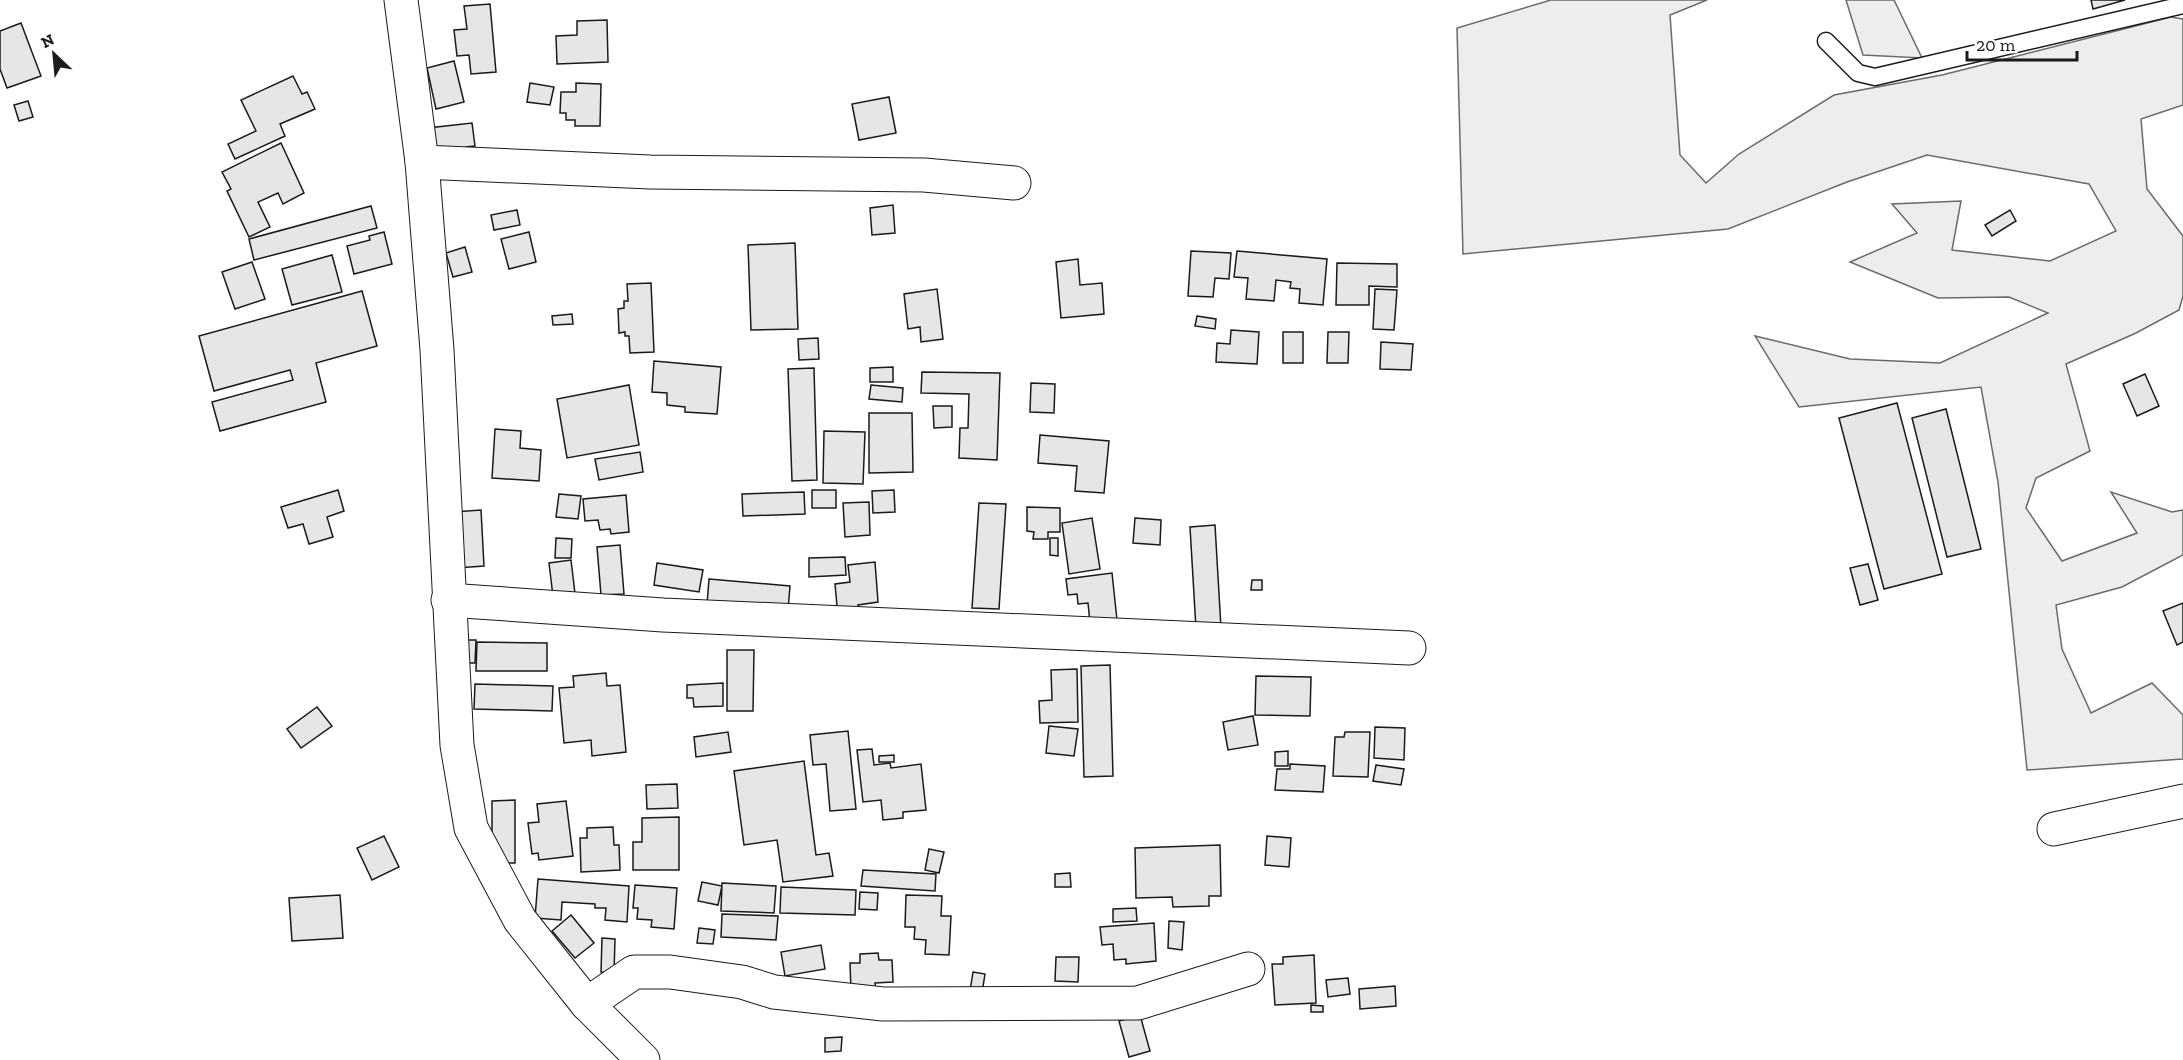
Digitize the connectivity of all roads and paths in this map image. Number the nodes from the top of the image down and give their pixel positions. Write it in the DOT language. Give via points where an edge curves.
graph roads {
  1 [pos="402,0"];
  2 [pos="2183,4"];
  3 [pos="1826,41"];
  4 [pos="422,162"];
  5 [pos="1014,183"];
  6 [pos="448,600"];
  7 [pos="1409,648"];
  8 [pos="2183,801"];
  9 [pos="2054,829"];
  10 [pos="1248,969"];
  11 [pos="587,1004"];
  12 [pos="643,1060"];
  1 -- 4 [label="street"];
  2 -- 3 [label="lane" via="1875,77 1858,73"];
  4 -- 5 [label="street" via="650,172 924,175"];
  4 -- 6 [label="street" via="437,350"];
  6 -- 7 [label="street" via="663,615"];
  6 -- 11 [label="street" via="457,745 471,828 520,920"];
  8 -- 9 [label="street"];
  10 -- 11 [label="street" via="1138,1003 883,1004 774,992 742,982 670,972 634,972"];
  11 -- 12 [label="street"];
}
